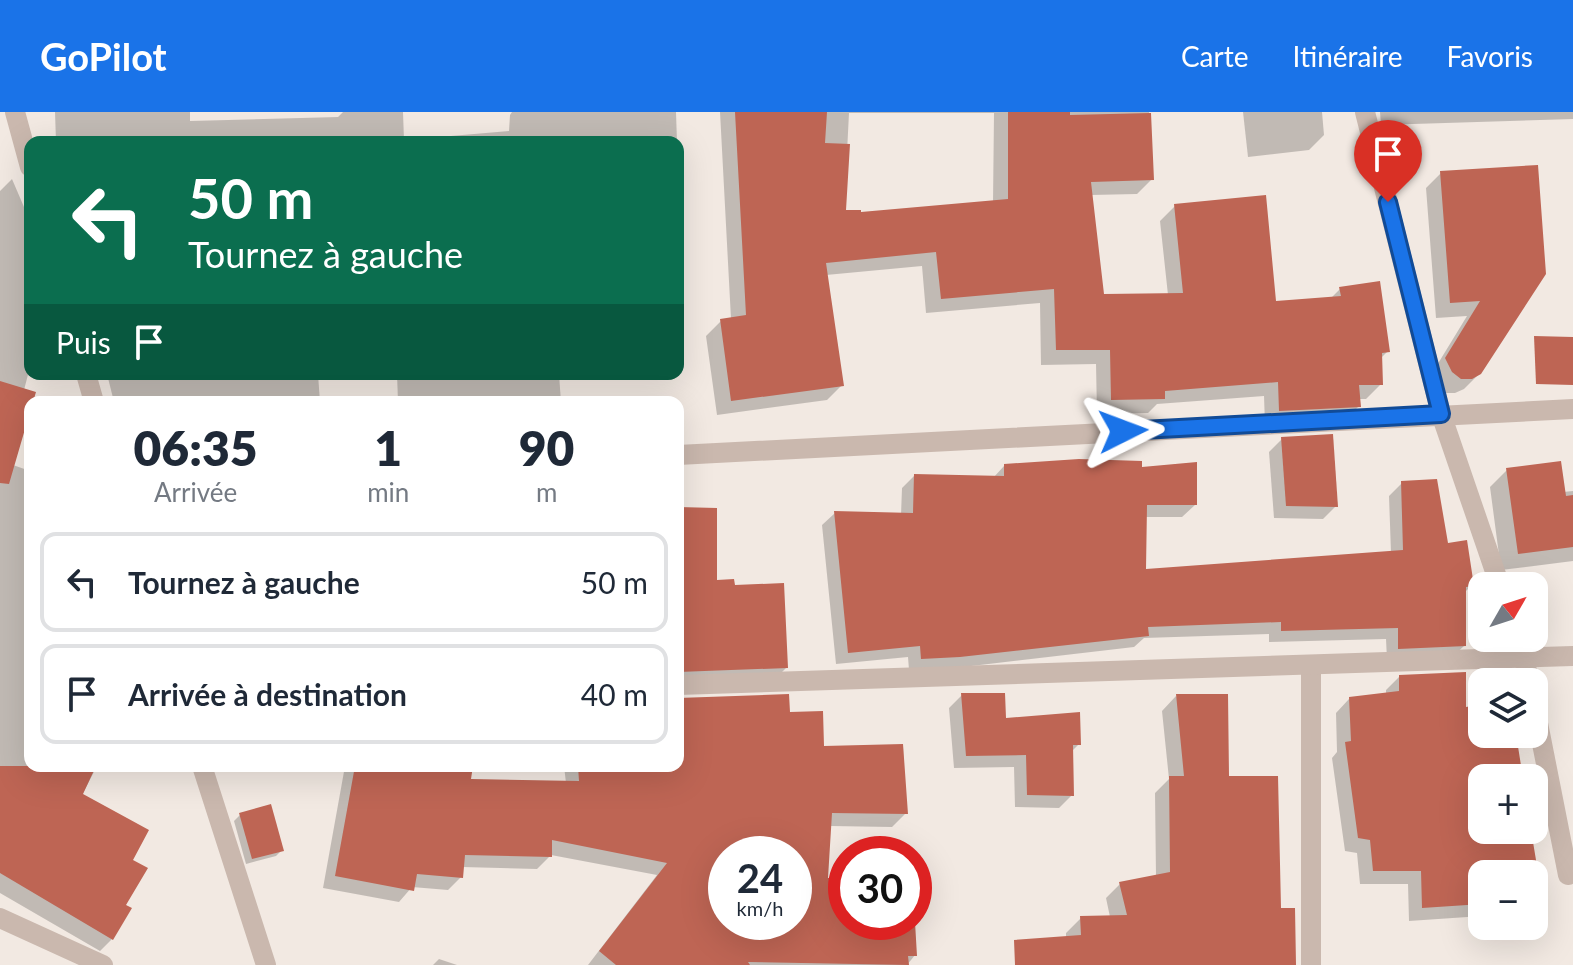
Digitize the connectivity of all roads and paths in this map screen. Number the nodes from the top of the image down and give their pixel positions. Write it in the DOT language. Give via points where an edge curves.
graph roads {
  1 [pos="7,112"];
  2 [pos="15,112"];
  3 [pos="1365,112"];
  4 [pos="0,125"];
  5 [pos="24,145"];
  6 [pos="1573,409"];
  7 [pos="1441,414"];
  8 [pos="684,455"];
  9 [pos="1495,572"];
  10 [pos="1523,652"];
  11 [pos="1573,656"];
  12 [pos="1525,658"];
  13 [pos="1311,665"];
  14 [pos="1527,668"];
  15 [pos="684,685"];
  16 [pos="1543,748"];
  17 [pos="204,772"];
  18 [pos="1568,875"];
  19 [pos="0,918"];
  20 [pos="103,965"];
  21 [pos="266,965"];
  22 [pos="1311,965"];
  1 -- 4 [label="street"];
  2 -- 5 [label="street"];
  3 -- 7 [label="street"];
  6 -- 7 [label="street"];
  7 -- 8 [label="street"];
  7 -- 9 [label="street"];
  10 -- 12 [label="street"];
  11 -- 12 [label="street"];
  12 -- 13 [label="street"];
  12 -- 14 [label="street"];
  13 -- 15 [label="street"];
  13 -- 22 [label="street"];
  16 -- 18 [label="street"];
  17 -- 21 [label="street"];
  19 -- 20 [label="street"];
}
